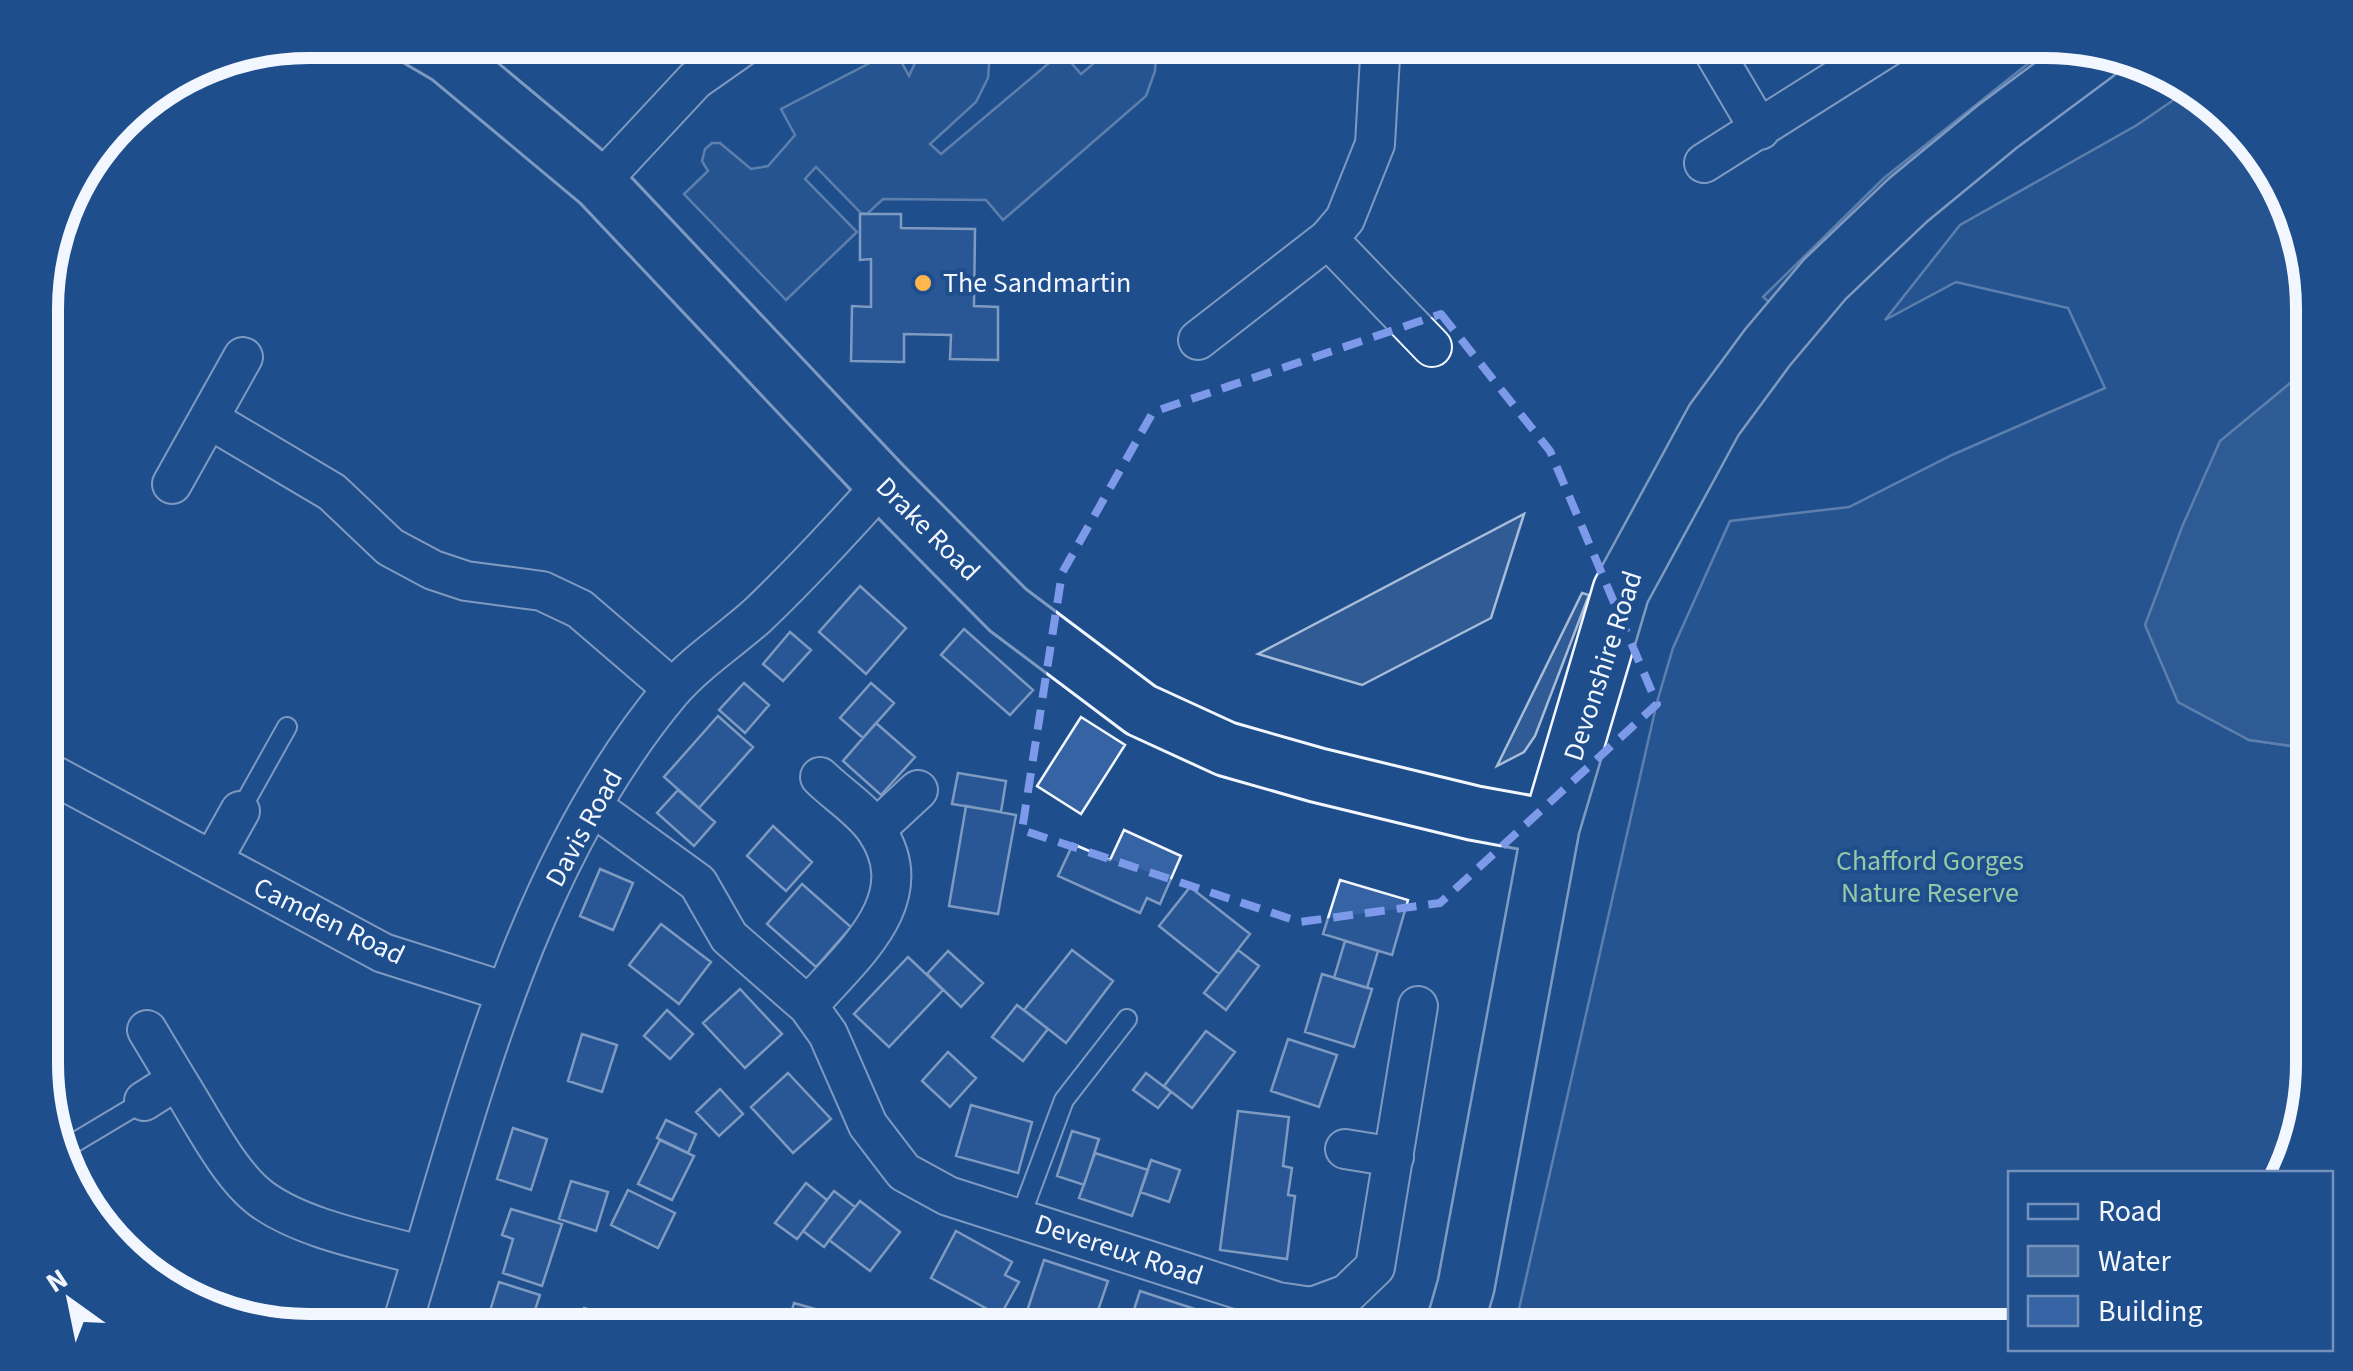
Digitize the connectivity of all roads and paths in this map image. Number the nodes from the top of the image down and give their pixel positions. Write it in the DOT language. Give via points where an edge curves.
graph roads {
  1 [pos="446,57"];
  2 [pos="728,57"];
  3 [pos="1381,57"];
  4 [pos="1717,57"];
  5 [pos="1873,57"];
  6 [pos="2085,62"];
  7 [pos="1760,130"];
  8 [pos="1704,163"];
  9 [pos="598,183"];
  10 [pos="1328,239"];
  11 [pos="1198,340"];
  12 [pos="1432,347"];
  13 [pos="243,357"];
  14 [pos="209,418"];
  15 [pos="172,484"];
  16 [pos="884,484"];
  17 [pos="673,689"];
  18 [pos="286,727"];
  19 [pos="58,778"];
  20 [pos="820,778"];
  21 [pos="918,790"];
  22 [pos="592,806"];
  23 [pos="240,811"];
  24 [pos="1551,827"];
  25 [pos="876,828"];
  26 [pos="212,861"];
  27 [pos="506,992"];
  28 [pos="808,1006"];
  29 [pos="1418,1006"];
  30 [pos="1128,1019"];
  31 [pos="147,1030"];
  32 [pos="178,1080"];
  33 [pos="144,1101"];
  34 [pos="72,1144"];
  35 [pos="1345,1149"];
  36 [pos="1394,1156"];
  37 [pos="1020,1218"];
  38 [pos="424,1256"];
  39 [pos="1317,1313"];
  40 [pos="1325,1313"];
  41 [pos="1458,1313"];
  42 [pos="405,1314"];
  1 -- 9 [label="street, Drake Road"];
  2 -- 9 [label="street" via="695,80"];
  3 -- 10 [label="street" via="1375,144 1345,219"];
  4 -- 7 [label="street"];
  5 -- 7 [label="street"];
  6 -- 24 [label="main road, Devonshire Road" via="1908,200 1825,279 1714,420 1621,591"];
  7 -- 8 [label="street"];
  9 -- 16 [label="street, Drake Road"];
  10 -- 11 [label="street"];
  10 -- 12 [label="street"];
  13 -- 14 [label="street"];
  14 -- 15 [label="street"];
  14 -- 17 [label="street" via="332,492 390,547 433,570 542,591 580,609"];
  16 -- 17 [label="street, Davis Road" via="758,614"];
  16 -- 24 [label="street, Drake Road" via="1008,610 1141,710 1226,749 1317,775"];
  17 -- 22 [label="street, Davis Road"];
  18 -- 23 [label="lane"];
  19 -- 26 [label="street, Camden Road"];
  20 -- 25 [label="street"];
  21 -- 25 [label="street"];
  22 -- 27 [label="street, Davis Road" via="564,854"];
  22 -- 28 [label="street, Devereux Road" via="698,883 728,937"];
  23 -- 26 [label="street"];
  24 -- 41 [label="main road, Devonshire Road"];
  25 -- 28 [label="street" via="893,866 885,915"];
  26 -- 27 [label="street, Camden Road" via="383,953"];
  27 -- 38 [label="street, Davis Road"];
  28 -- 37 [label="street, Devereux Road" via="828,1034 868,1125 904,1172 948,1196"];
  29 -- 36 [label="street, Devereux Road"];
  30 -- 37 [label="lane" via="1064,1100"];
  31 -- 32 [label="street"];
  32 -- 33 [label="street"];
  32 -- 38 [label="street" via="261,1198 288,1214"];
  33 -- 34 [label="lane"];
  35 -- 36 [label="street"];
  36 -- 40 [label="street, Devereux Road" via="1375,1267"];
  37 -- 39 [label="street, Devereux Road"];
  38 -- 42 [label="street, Davis Road"];
}
